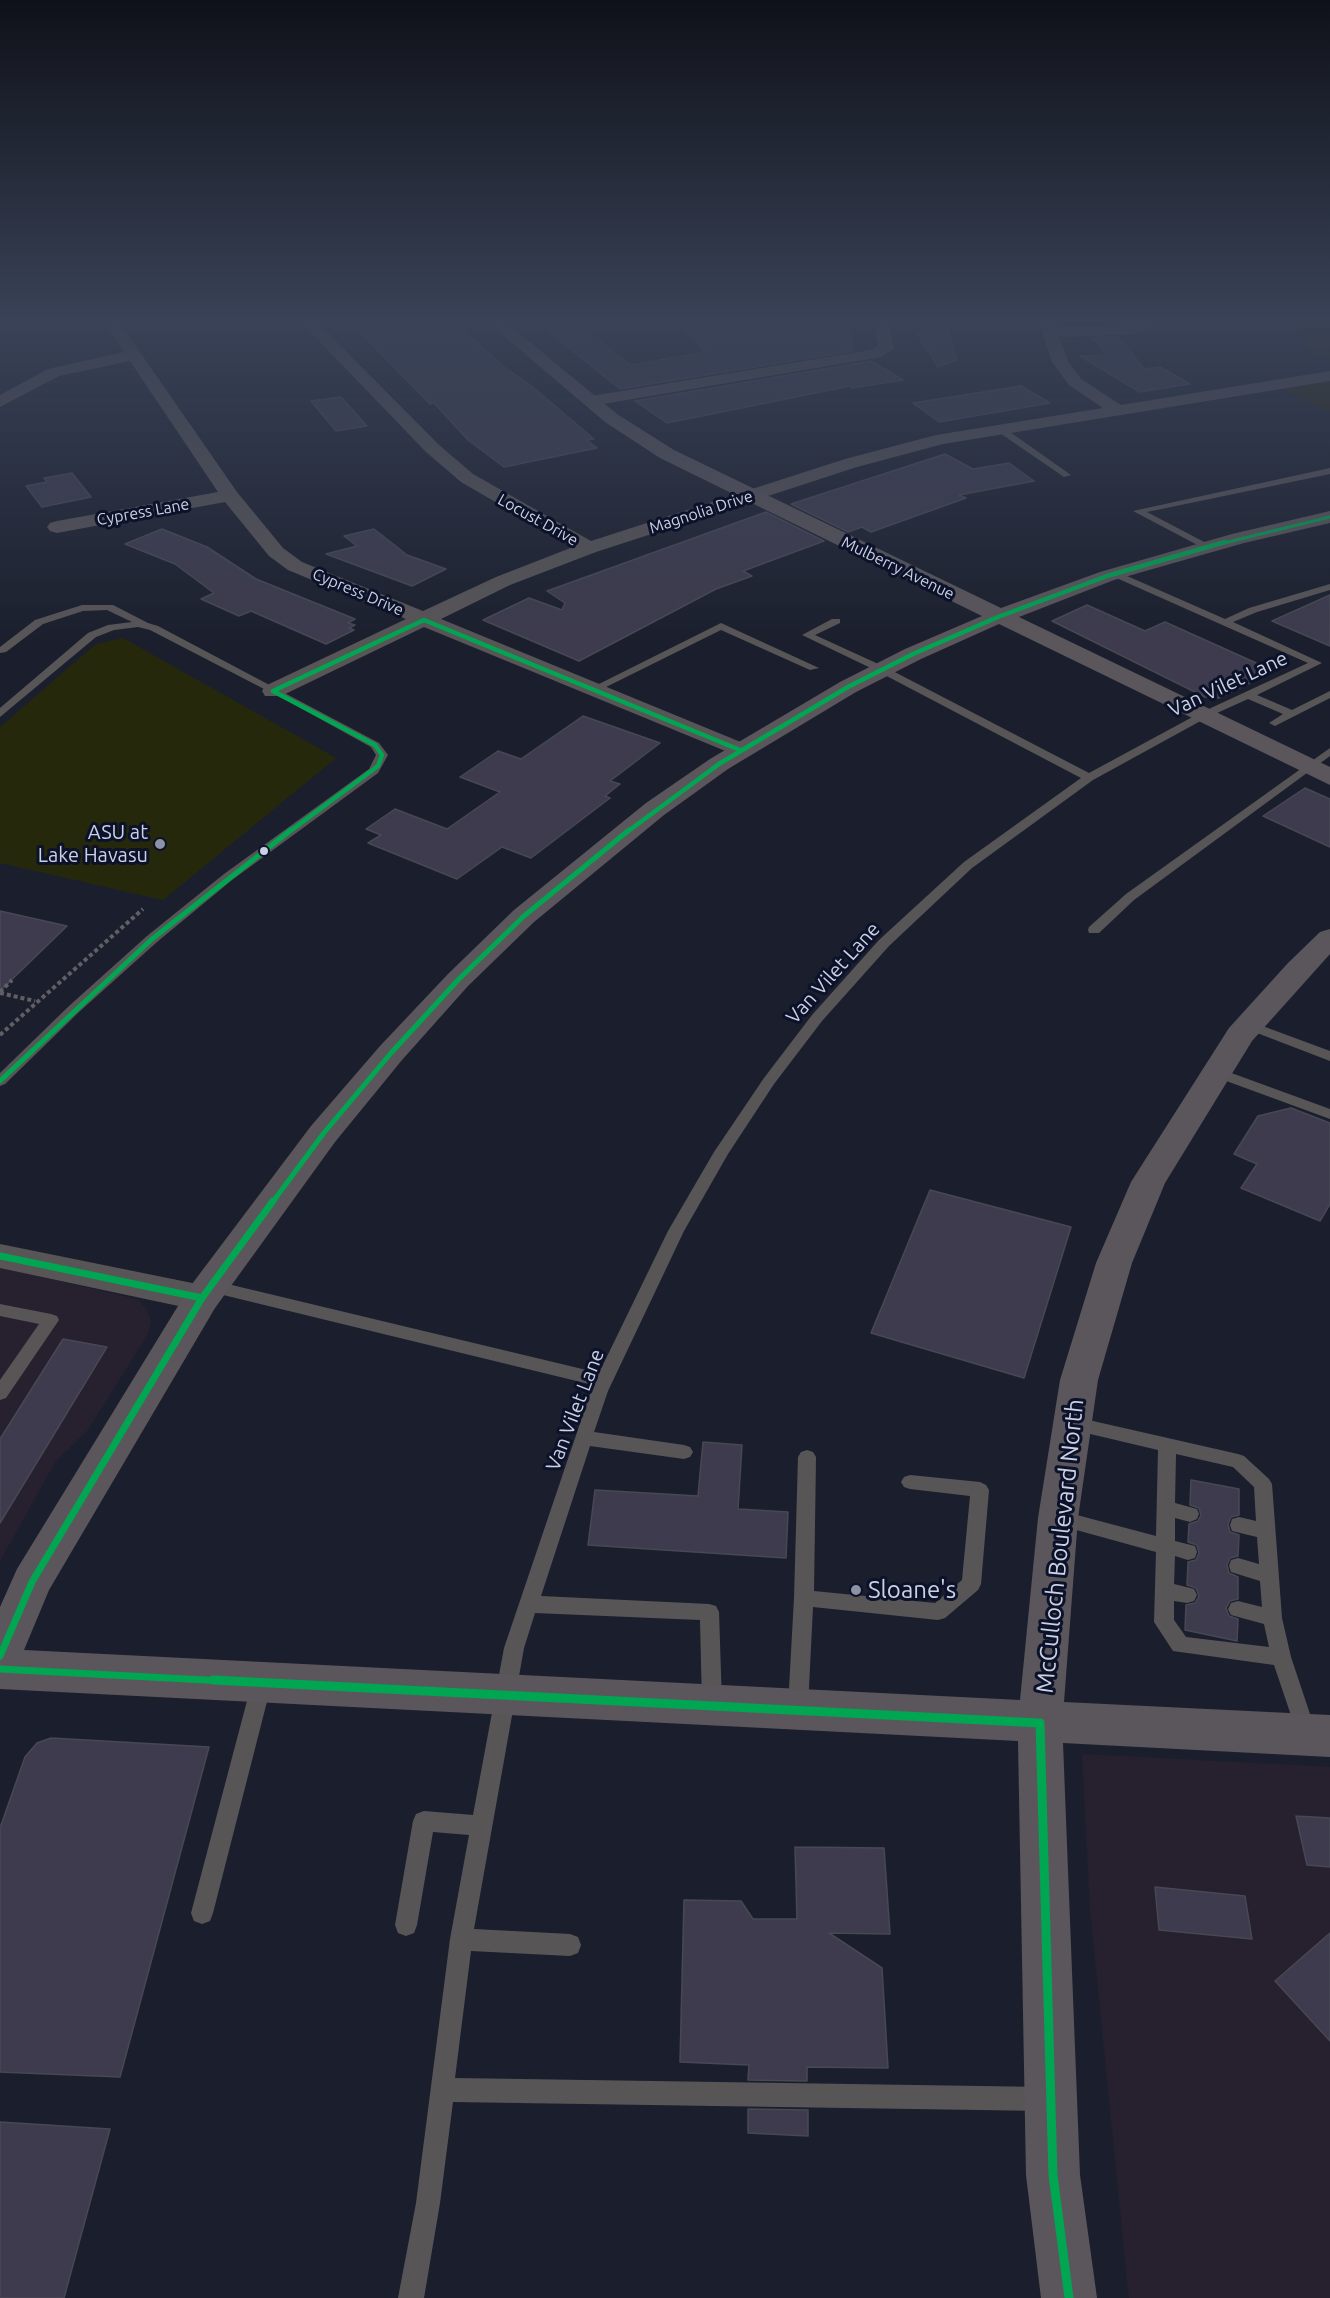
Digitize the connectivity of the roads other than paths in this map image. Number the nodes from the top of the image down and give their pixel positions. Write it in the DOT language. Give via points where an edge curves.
graph roads {
  1 [pos="183,426"];
  2 [pos="411,426"];
  3 [pos="624,426"];
  4 [pos="1017,426"];
  5 [pos="1000,429"];
  6 [pos="1330,471"];
  7 [pos="1067,475"];
  8 [pos="230,496"];
  9 [pos="751,496"];
  10 [pos="1330,517"];
  11 [pos="57,527"];
  12 [pos="1207,547"];
  13 [pos="589,548"];
  14 [pos="1115,574"];
  15 [pos="1330,587"];
  16 [pos="998,617"];
  17 [pos="424,620"];
  18 [pos="836,621"];
  19 [pos="1225,622"];
  20 [pos="154,628"];
  21 [pos="2,650"];
  22 [pos="1313,665"];
  23 [pos="814,668"];
  24 [pos="882,670"];
  25 [pos="1330,673"];
  26 [pos="592,690"];
  27 [pos="273,691"];
  28 [pos="1330,694"];
  29 [pos="1248,695"];
  30 [pos="0,714"];
  31 [pos="1292,714"];
  32 [pos="1202,716"];
  33 [pos="1275,723"];
  34 [pos="740,750"];
  35 [pos="1330,751"];
  36 [pos="1307,766"];
  37 [pos="1330,777"];
  38 [pos="1089,778"];
  39 [pos="1094,930"];
  40 [pos="1330,938"];
  41 [pos="1249,1025"];
  42 [pos="1330,1056"];
  43 [pos="1215,1072"];
  44 [pos="0,1081"];
  45 [pos="1330,1114"];
  46 [pos="0,1256"];
  47 [pos="207,1292"];
  48 [pos="0,1310"];
  49 [pos="603,1381"];
  50 [pos="0,1393"];
  51 [pos="1071,1423"];
  52 [pos="583,1438"];
  53 [pos="1167,1445"];
  54 [pos="684,1452"];
  55 [pos="807,1457"];
  56 [pos="910,1482"];
  57 [pos="1165,1508"];
  58 [pos="1190,1514"];
  59 [pos="1058,1518"];
  60 [pos="1239,1525"];
  61 [pos="1266,1531"];
  62 [pos="1164,1545"];
  63 [pos="1188,1552"];
  64 [pos="1238,1566"];
  65 [pos="1270,1576"];
  66 [pos="1164,1590"];
  67 [pos="1187,1595"];
  68 [pos="804,1598"];
  69 [pos="529,1604"];
  70 [pos="1238,1609"];
  71 [pos="1272,1618"];
  72 [pos="0,1656"];
  73 [pos="1281,1657"];
  74 [pos="0,1669"];
  75 [pos="262,1682"];
  76 [pos="505,1695"];
  77 [pos="712,1706"];
  78 [pos="798,1710"];
  79 [pos="1040,1723"];
  80 [pos="1318,1736"];
  81 [pos="482,1826"];
  82 [pos="202,1912"];
  83 [pos="406,1925"];
  84 [pos="461,1939"];
  85 [pos="570,1945"];
  86 [pos="442,2090"];
  87 [pos="1052,2099"];
  88 [pos="411,2298"];
  89 [pos="1069,2298"];
  1 -- 8 [label="street, Cypress Drive"];
  2 -- 13 [label="street, Locust Drive" via="467,478"];
  3 -- 9 [label="street, Mulberry Avenue" via="667,454"];
  4 -- 5 [label="street, Magnolia Drive"];
  5 -- 7 [label="lane"];
  5 -- 9 [label="street, Magnolia Drive" via="942,439 851,463"];
  6 -- 12 [label="lane" via="1138,511"];
  8 -- 11 [label="street, Cypress Lane"];
  8 -- 17 [label="street, Cypress Drive" via="276,552 295,566"];
  9 -- 13 [label="street, Magnolia Drive"];
  9 -- 16 [label="street, Mulberry Avenue"];
  10 -- 12 [label="street"];
  12 -- 14 [label="street"];
  13 -- 17 [label="street, Magnolia Drive" via="503,581"];
  14 -- 16 [label="street"];
  14 -- 19 [label="lane, Van Vilet Lane"];
  15 -- 19 [label="lane"];
  16 -- 24 [label="street"];
  16 -- 32 [label="street, Mulberry Avenue"];
  17 -- 26 [label="street, Cypress Drive"];
  17 -- 27 [label="street, Magnolia Drive"];
  18 -- 24 [label="lane" via="807,635"];
  19 -- 22 [label="lane, Van Vilet Lane" via="1317,663"];
  20 -- 21 [label="lane" via="111,607 88,607 39,622"];
  20 -- 27 [label="lane"];
  20 -- 30 [label="lane" via="128,624 96,632"];
  22 -- 25 [label="lane"];
  22 -- 29 [label="lane, Van Vilet Lane"];
  23 -- 26 [label="lane" via="721,626"];
  24 -- 34 [label="street"];
  24 -- 38 [label="lane"];
  26 -- 34 [label="street, Cypress Drive"];
  27 -- 44 [label="lane" via="375,745 382,755 378,766 228,877 152,939"];
  28 -- 31 [label="lane"];
  29 -- 31 [label="lane"];
  29 -- 32 [label="lane, Van Vilet Lane"];
  31 -- 33 [label="lane"];
  32 -- 36 [label="street, Mulberry Avenue"];
  32 -- 38 [label="lane, Van Vilet Lane"];
  34 -- 47 [label="street" via="590,860 458,980 323,1134"];
  35 -- 36 [label="lane"];
  36 -- 37 [label="street, Mulberry Avenue"];
  36 -- 39 [label="lane" via="1130,897"];
  38 -- 49 [label="lane, Van Vilet Lane" via="968,865 884,943 817,1018 722,1152 673,1238"];
  40 -- 41 [label="street, McCulloch Boulevard North"];
  41 -- 42 [label="lane"];
  41 -- 43 [label="street, McCulloch Boulevard North"];
  43 -- 45 [label="lane"];
  43 -- 51 [label="street, McCulloch Boulevard North" via="1148,1182 1114,1263 1079,1380"];
  46 -- 47 [label="street"];
  47 -- 49 [label="lane"];
  47 -- 72 [label="street" via="32,1582"];
  48 -- 50 [label="lane" via="51,1320"];
  49 -- 52 [label="lane, Van Vilet Lane"];
  51 -- 53 [label="lane"];
  51 -- 59 [label="street, McCulloch Boulevard North"];
  52 -- 54 [label="lane"];
  52 -- 69 [label="lane, Van Vilet Lane"];
  53 -- 57 [label="lane"];
  53 -- 61 [label="lane" via="1238,1461 1263,1484"];
  55 -- 68 [label="lane"];
  56 -- 68 [label="lane" via="980,1490 971,1584 938,1612"];
  57 -- 58 [label="lane"];
  57 -- 62 [label="lane"];
  59 -- 62 [label="lane"];
  59 -- 79 [label="street, McCulloch Boulevard North"];
  60 -- 61 [label="lane"];
  61 -- 65 [label="lane"];
  62 -- 63 [label="lane"];
  62 -- 66 [label="lane"];
  64 -- 65 [label="lane"];
  65 -- 71 [label="lane"];
  66 -- 67 [label="lane"];
  66 -- 73 [label="lane" via="1164,1622 1180,1645"];
  68 -- 78 [label="lane"];
  69 -- 76 [label="lane, Van Vilet Lane" via="514,1648"];
  69 -- 77 [label="lane" via="709,1612"];
  70 -- 71 [label="lane"];
  71 -- 73 [label="lane"];
  73 -- 80 [label="lane"];
  74 -- 75 [label="street"];
  75 -- 76 [label="street"];
  75 -- 82 [label="lane"];
  76 -- 77 [label="street"];
  76 -- 81 [label="lane, Van Vilet Lane"];
  77 -- 78 [label="street"];
  78 -- 79 [label="street"];
  79 -- 80 [label="street"];
  79 -- 87 [label="street, McCulloch Boulevard North"];
  81 -- 83 [label="lane" via="424,1821"];
  81 -- 84 [label="lane, Van Vilet Lane"];
  84 -- 85 [label="lane"];
  84 -- 86 [label="lane, Van Vilet Lane"];
  86 -- 87 [label="lane"];
  86 -- 88 [label="lane, Van Vilet Lane"];
  87 -- 89 [label="street, McCulloch Boulevard North" via="1053,2175"];
}
